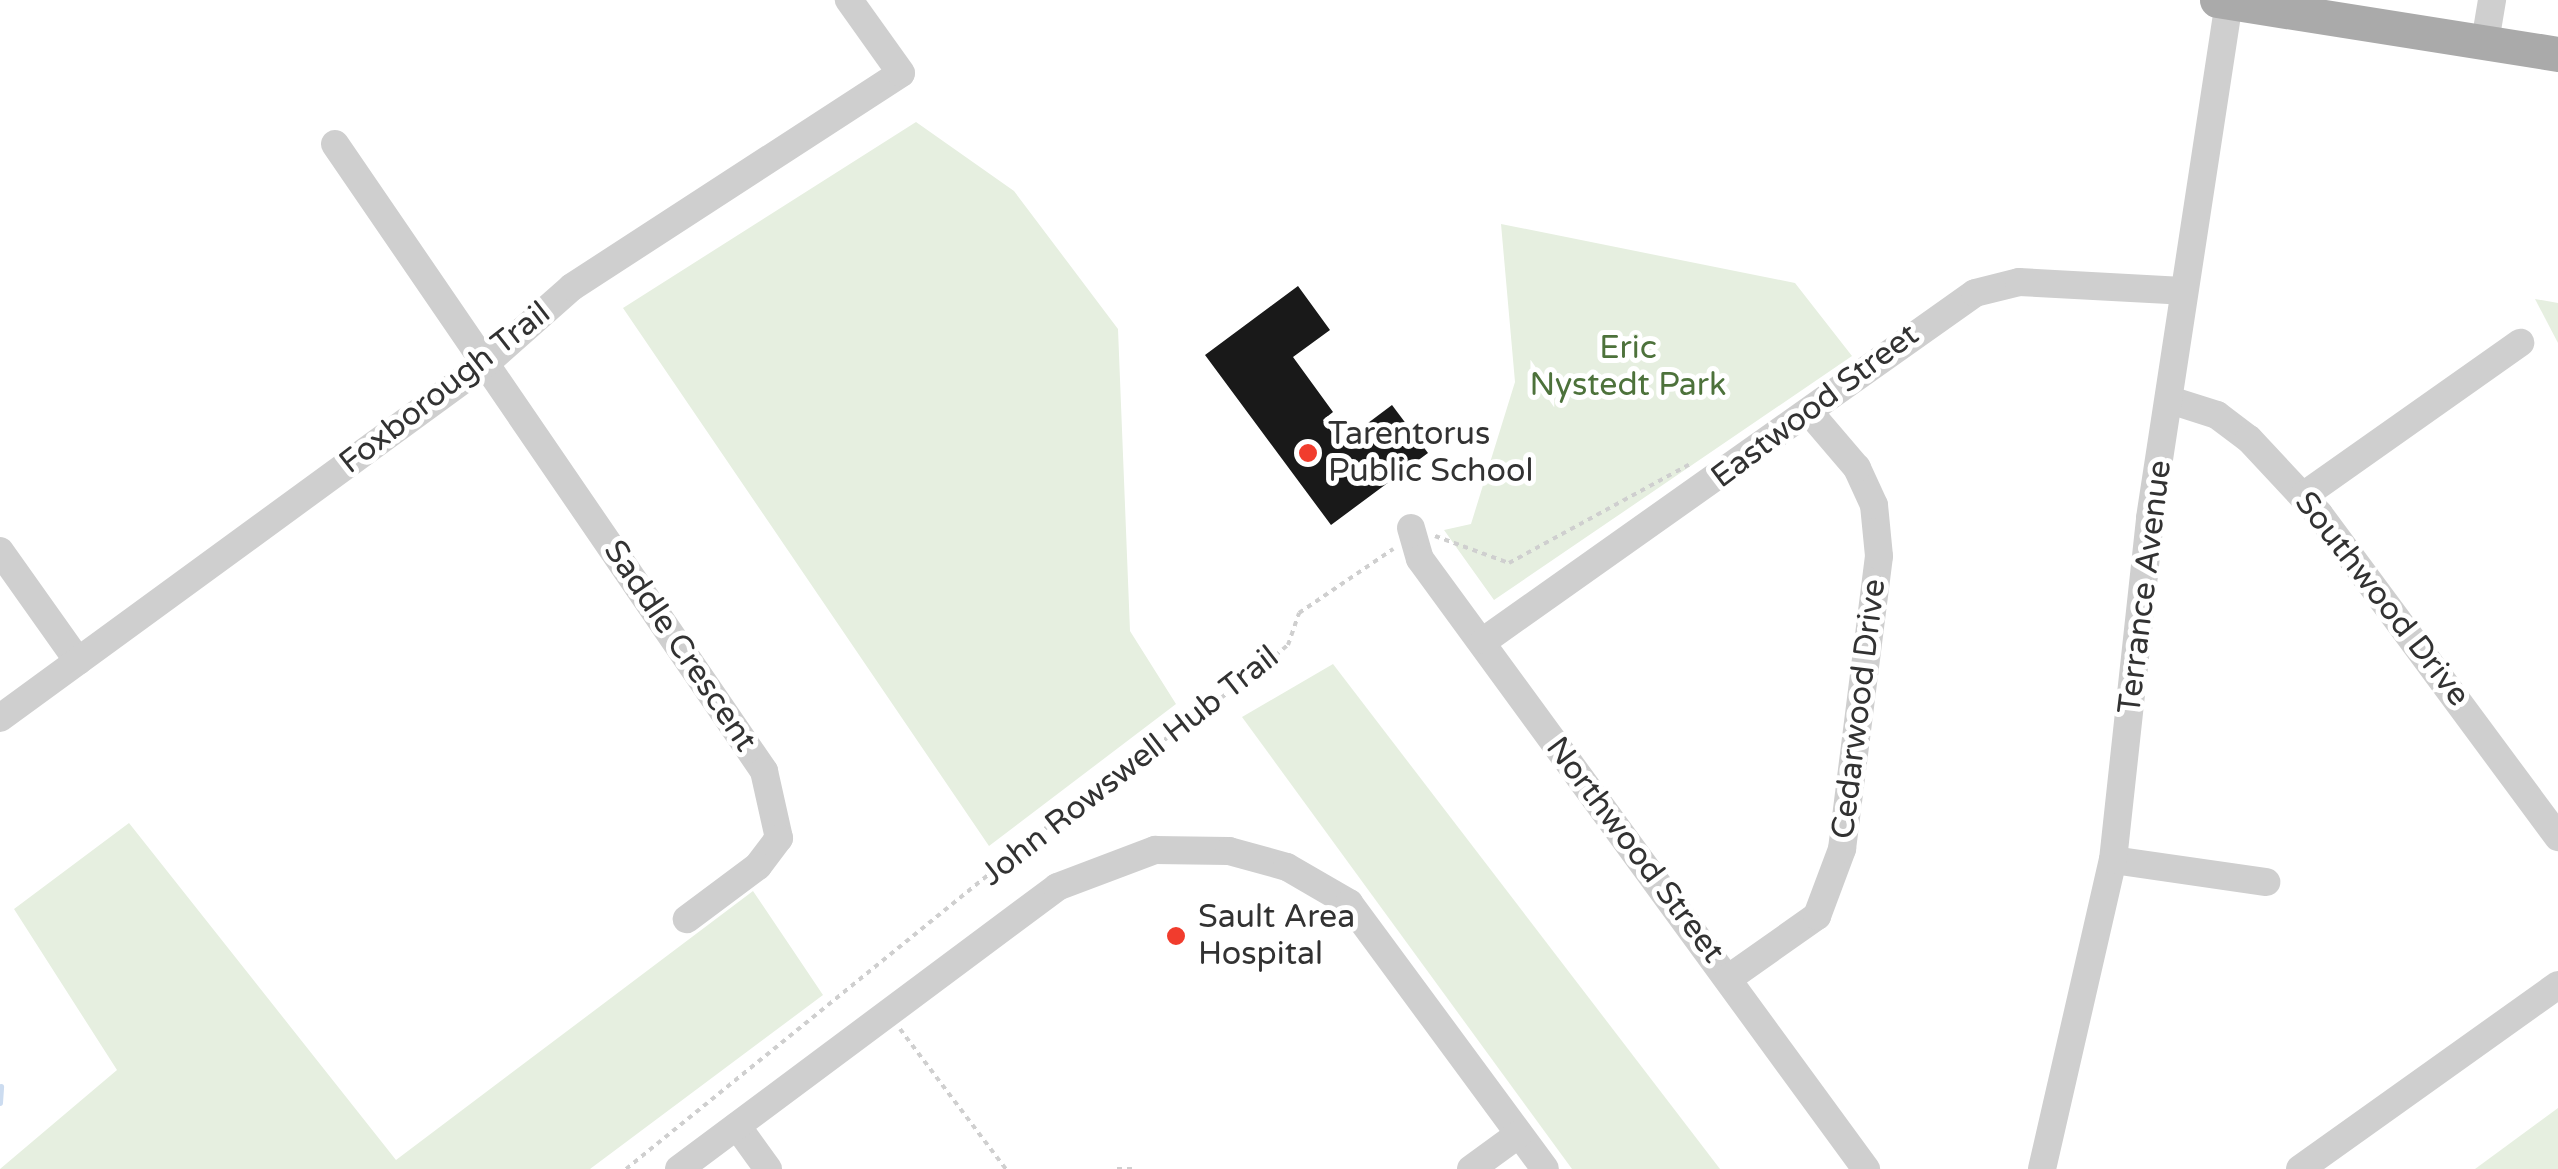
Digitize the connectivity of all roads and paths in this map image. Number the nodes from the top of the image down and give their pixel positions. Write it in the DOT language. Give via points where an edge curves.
graph roads {
  1 [pos="849,0"];
  2 [pos="2492,0"];
  3 [pos="2223,1"];
  4 [pos="2486,42"];
  5 [pos="2558,54"];
  6 [pos="335,144"];
  7 [pos="2183,291"];
  8 [pos="2520,342"];
  9 [pos="484,364"];
  10 [pos="2170,400"];
  11 [pos="1810,413"];
  12 [pos="1707,456"];
  13 [pos="2303,496"];
  14 [pos="1413,534"];
  15 [pos="0,551"];
  16 [pos="1484,640"];
  17 [pos="78,662"];
  18 [pos="0,718"];
  19 [pos="2558,837"];
  20 [pos="2113,860"];
  21 [pos="2266,882"];
  22 [pos="687,919"];
  23 [pos="1730,978"];
  24 [pos="2558,985"];
  25 [pos="888,1014"];
  26 [pos="736,1126"];
  27 [pos="1519,1134"];
  28 [pos="626,1169"];
  29 [pos="679,1169"];
  30 [pos="768,1169"];
  31 [pos="1006,1169"];
  32 [pos="1117,1169"];
  33 [pos="1132,1169"];
  34 [pos="1471,1169"];
  35 [pos="1545,1169"];
  36 [pos="1866,1169"];
  37 [pos="2042,1169"];
  38 [pos="2300,1169"];
  1 -- 9 [label="street, Foxborough Trail" via="901,74 572,287"];
  2 -- 4 [label="street"];
  3 -- 4 [label="main road"];
  3 -- 7 [label="street, Terrance Avenue"];
  4 -- 5 [label="main road"];
  6 -- 9 [label="street, Saddle Crescent"];
  7 -- 10 [label="street, Terrance Avenue"];
  7 -- 11 [label="street, Eastwood Street" via="2019,282 1975,292"];
  8 -- 13 [label="street"];
  9 -- 17 [label="street, Foxborough Trail"];
  9 -- 22 [label="street, Saddle Crescent" via="744,737 778,807 778,838 758,866"];
  10 -- 13 [label="street, Southwood Drive" via="2217,415"];
  10 -- 20 [label="street, Terrance Avenue"];
  11 -- 16 [label="street, Eastwood Street"];
  11 -- 23 [label="street, Cedarwood Drive" via="1857,468 1874,505 1879,556 1842,850 1817,916"];
  12 -- 14 [label="path, John Rowswell Hub Trail" via="1509,562 1443,534"];
  13 -- 19 [label="street, Southwood Drive"];
  14 -- 16 [label="street, Northwood Street"];
  14 -- 28 [label="path, John Rowswell Hub Trail" via="1299,613 1288,645 1260,669 1052,823"];
  15 -- 17 [label="street"];
  16 -- 23 [label="street, Northwood Street"];
  17 -- 18 [label="street, Foxborough Trail"];
  20 -- 21 [label="street"];
  20 -- 37 [label="street, Terrance Avenue"];
  23 -- 36 [label="street, Northwood Street"];
  24 -- 38 [label="street"];
  25 -- 26 [label="street"];
  25 -- 27 [label="street" via="1057,887 1155,850 1229,850 1286,868 1349,902"];
  25 -- 31 [label="path"];
  26 -- 29 [label="street"];
  26 -- 30 [label="street"];
  27 -- 34 [label="street"];
  27 -- 35 [label="street"];
  32 -- 33 [label="path"];
}
